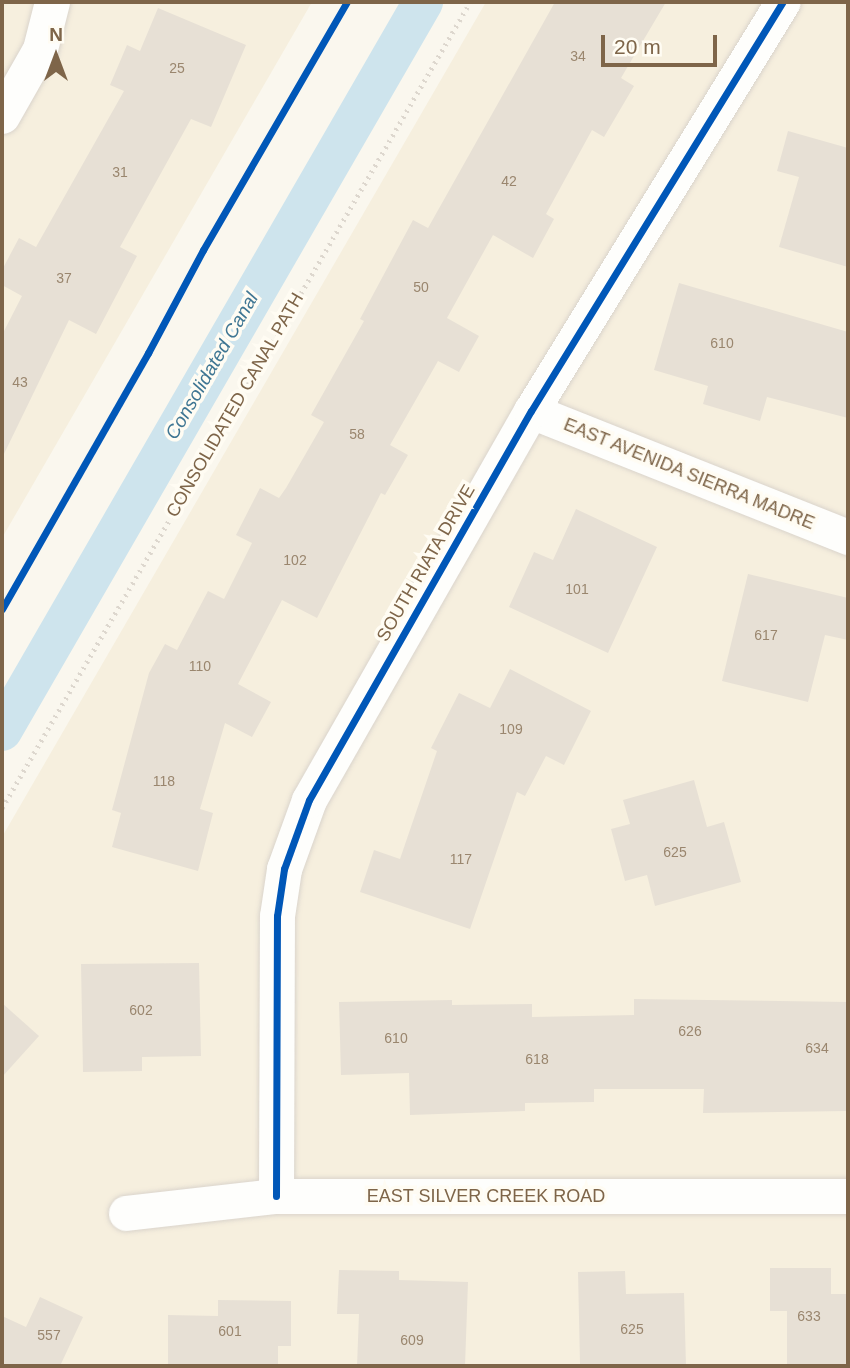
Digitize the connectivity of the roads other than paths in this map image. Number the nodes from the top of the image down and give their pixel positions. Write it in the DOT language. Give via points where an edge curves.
graph roads {
  1 [pos="52,2"];
  2 [pos="783,2"];
  3 [pos="2,116"];
  4 [pos="531,411"];
  5 [pos="848,537"];
  6 [pos="276,1196"];
  7 [pos="848,1196"];
  8 [pos="126,1213"];
  1 -- 3 [label="street" via="40,49"];
  2 -- 4 [label="street, SOUTH RIATA DRIVE"];
  4 -- 5 [label="street, EAST AVENIDA SIERRA MADRE"];
  4 -- 6 [label="street, SOUTH RIATA DRIVE" via="309,800 284,869 277,916"];
  6 -- 7 [label="street, EAST SILVER CREEK ROAD"];
  6 -- 8 [label="street, EAST SILVER CREEK ROAD"];
}
